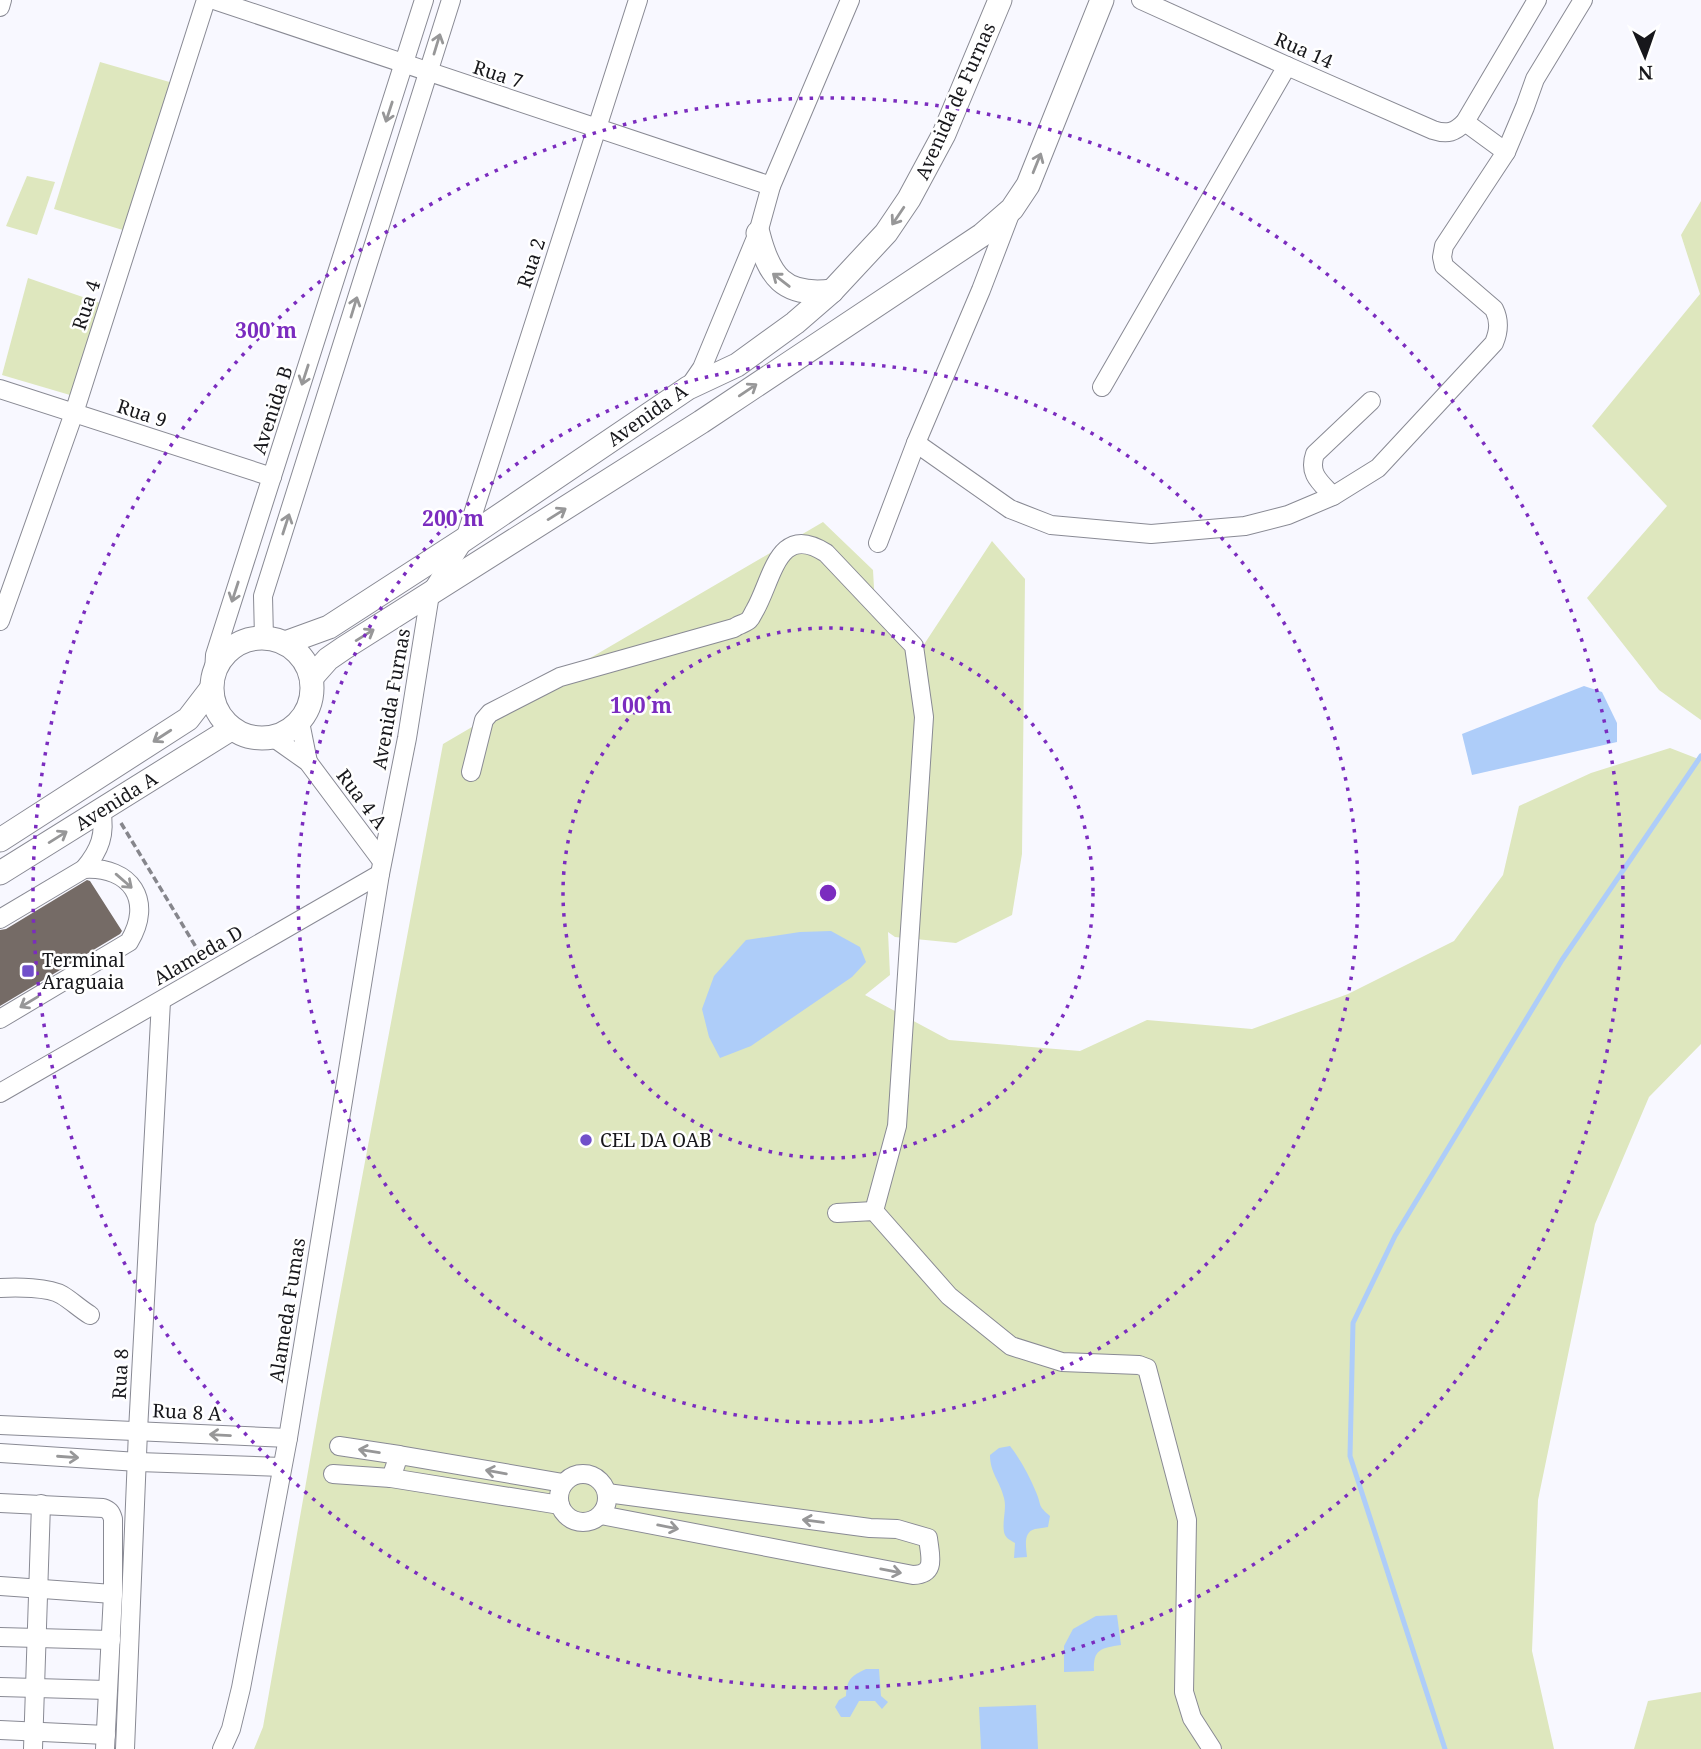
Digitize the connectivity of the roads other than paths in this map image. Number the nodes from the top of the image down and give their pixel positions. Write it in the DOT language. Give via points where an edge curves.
graph roads {
  1 [pos="2,0"];
  2 [pos="206,0"];
  3 [pos="214,0"];
  4 [pos="424,0"];
  5 [pos="451,0"];
  6 [pos="638,0"];
  7 [pos="850,0"];
  8 [pos="1000,0"];
  9 [pos="1102,0"];
  10 [pos="1141,0"];
  11 [pos="1537,0"];
  12 [pos="1583,0"];
  13 [pos="0,7"];
  14 [pos="404,64"];
  15 [pos="1287,66"];
  16 [pos="428,73"];
  17 [pos="1458,127"];
  18 [pos="596,128"];
  19 [pos="1506,152"];
  20 [pos="771,186"];
  21 [pos="1012,209"];
  22 [pos="758,233"];
  23 [pos="982,236"];
  24 [pos="981,290"];
  25 [pos="832,292"];
  26 [pos="1102,387"];
  27 [pos="688,388"];
  28 [pos="0,389"];
  29 [pos="1371,401"];
  30 [pos="74,413"];
  31 [pos="916,443"];
  32 [pos="272,477"];
  33 [pos="1333,496"];
  34 [pos="465,539"];
  35 [pos="878,544"];
  36 [pos="430,594"];
  37 [pos="0,621"];
  38 [pos="275,640"];
  39 [pos="312,677"];
  40 [pos="212,681"];
  41 [pos="300,722"];
  42 [pos="231,729"];
  43 [pos="274,737"];
  44 [pos="308,762"];
  45 [pos="471,772"];
  46 [pos="109,814"];
  47 [pos="4,835"];
  48 [pos="381,868"];
  49 [pos="84,869"];
  50 [pos="0,873"];
  51 [pos="0,919"];
  52 [pos="161,1001"];
  53 [pos="0,1019"];
  54 [pos="0,1093"];
  55 [pos="874,1211"];
  56 [pos="837,1213"];
  57 [pos="0,1288"];
  58 [pos="90,1315"];
  59 [pos="0,1425"];
  60 [pos="138,1431"];
  61 [pos="288,1438"];
  62 [pos="339,1446"];
  63 [pos="0,1453"];
  64 [pos="399,1455"];
  65 [pos="138,1462"];
  66 [pos="282,1467"];
  67 [pos="333,1474"];
  68 [pos="391,1478"];
  69 [pos="563,1483"];
  70 [pos="607,1493"];
  71 [pos="0,1503"];
  72 [pos="41,1504"];
  73 [pos="560,1505"];
  74 [pos="601,1515"];
  75 [pos="0,1586"];
  76 [pos="39,1588"];
  77 [pos="113,1594"];
  78 [pos="0,1637"];
  79 [pos="37,1639"];
  80 [pos="111,1640"];
  81 [pos="0,1687"];
  82 [pos="34,1688"];
  83 [pos="107,1690"];
  84 [pos="0,1730"];
  85 [pos="33,1741"];
  86 [pos="106,1742"];
  87 [pos="125,1749"];
  88 [pos="222,1749"];
  89 [pos="1212,1749"];
  1 -- 13 [label="street"];
  2 -- 30 [label="street, Rua 4"];
  3 -- 14 [label="street, Rua 7"];
  4 -- 14 [label="street, Avenida B"];
  16 -- 5 [label="street, one-way"];
  6 -- 18 [label="street, Rua 2"];
  7 -- 20 [label="street, Avenida A"];
  8 -- 25 [label="main road, Avenida de Furnas, one-way" via="944,134 909,199 886,233"];
  21 -- 9 [label="main road, one-way" via="1028,184"];
  10 -- 15 [label="street, Rua 14"];
  11 -- 17 [label="street"];
  12 -- 19 [label="street" via="1535,79"];
  14 -- 16 [label="street, Rua 7"];
  14 -- 32 [label="street, Avenida B, one-way"];
  15 -- 17 [label="street, Rua 14" via="1433,130 1442,133"];
  15 -- 26 [label="street"];
  16 -- 18 [label="street, Rua 7"];
  38 -- 16 [label="street, one-way" via="263,596"];
  17 -- 19 [label="street, Rua 14"];
  18 -- 20 [label="street, Rua 7"];
  18 -- 34 [label="street, Rua 2"];
  19 -- 33 [label="street" via="1444,246 1442,257 1444,266 1494,309 1499,326 1494,343 1378,468"];
  20 -- 22 [label="street, Avenida A"];
  21 -- 23 [label="main road"];
  21 -- 24 [label="street"];
  25 -- 22 [label="main road, one-way" via="805,292 788,286 773,274"];
  22 -- 27 [label="street, Avenida A" via="702,368"];
  23 -- 24 [label="street"];
  36 -- 23 [label="main road, Avenida A, one-way"];
  24 -- 31 [label="street"];
  25 -- 27 [label="main road, Avenida de Furnas" via="737,365"];
  27 -- 34 [label="main road, Avenida A"];
  28 -- 30 [label="street, Rua 9"];
  29 -- 33 [label="street" via="1315,454 1311,464"];
  30 -- 32 [label="street, Rua 9"];
  30 -- 37 [label="street, Rua 4"];
  31 -- 33 [label="street" via="1010,509 1051,524 1151,534 1245,526"];
  31 -- 35 [label="street"];
  32 -- 40 [label="street, Avenida B, one-way" via="215,655"];
  34 -- 36 [label="street, Avenida Furnas"];
  34 -- 38 [label="main road, Avenida A" via="329,627"];
  39 -- 36 [label="main road, Avenida A, one-way" via="328,659"];
  36 -- 48 [label="street, Avenida Furnas"];
  38 -- 39 [label="main road" via="295,649"];
  38 -- 40 [label="main road" via="239,643 219,661"];
  39 -- 41 [label="main road" via="309,709"];
  40 -- 42 [label="main road" via="215,707"];
  40 -- 47 [label="main road, Avenida A, one-way" via="188,719"];
  41 -- 43 [label="main road"];
  41 -- 44 [label="street, Rua 4 A"];
  42 -- 43 [label="main road" via="259,739"];
  42 -- 46 [label="main road, Avenida A"];
  43 -- 44 [label="street, Rua 4 A"];
  44 -- 48 [label="street, Rua 4 A"];
  45 -- 55 [label="street" via="489,713 560,677 749,620 779,557 798,542 826,553 914,646 924,717 897,1126"];
  46 -- 49 [label="street" via="97,850"];
  50 -- 46 [label="main road, Avenida A, one-way"];
  48 -- 52 [label="street, Alameda D"];
  48 -- 61 [label="street, Alameda Fumas"];
  49 -- 51 [label="street"];
  49 -- 53 [label="street, one-way" via="112,871 129,883 138,902 137,930 129,942"];
  52 -- 54 [label="street, Alameda D"];
  52 -- 60 [label="street, Rua 8"];
  55 -- 56 [label="street"];
  55 -- 89 [label="street" via="949,1296 1011,1346 1062,1362 1147,1368 1187,1520 1185,1692 1192,1718"];
  57 -- 58 [label="street" via="21,1286 59,1293"];
  59 -- 60 [label="street, Rua 8 A"];
  61 -- 60 [label="street, Rua 8 A, one-way"];
  60 -- 65 [label="street, Rua 8"];
  61 -- 66 [label="street, Alameda Fumas"];
  64 -- 62 [label="street, one-way"];
  63 -- 65 [label="street, one-way"];
  64 -- 68 [label="street"];
  69 -- 64 [label="street, one-way"];
  65 -- 66 [label="street"];
  65 -- 87 [label="street, Rua 8"];
  66 -- 88 [label="street, Alameda Fumas" via="241,1688"];
  67 -- 68 [label="street"];
  68 -- 73 [label="street"];
  69 -- 70 [label="street" via="576,1474 592,1475"];
  69 -- 73 [label="street"];
  70 -- 74 [label="street"];
  74 -- 70 [label="street, one-way" via="913,1575 929,1569 928,1538 897,1529"];
  71 -- 72 [label="street"];
  72 -- 76 [label="street"];
  72 -- 77 [label="street" via="108,1510 113,1519"];
  73 -- 74 [label="street" via="578,1521"];
  75 -- 76 [label="street"];
  76 -- 77 [label="street"];
  76 -- 79 [label="street"];
  77 -- 80 [label="street"];
  78 -- 79 [label="street"];
  79 -- 80 [label="street"];
  79 -- 82 [label="street"];
  80 -- 83 [label="street"];
  81 -- 82 [label="street"];
  82 -- 83 [label="street"];
  82 -- 85 [label="street"];
  83 -- 86 [label="street"];
  84 -- 85 [label="street"];
  85 -- 86 [label="street"];
}
